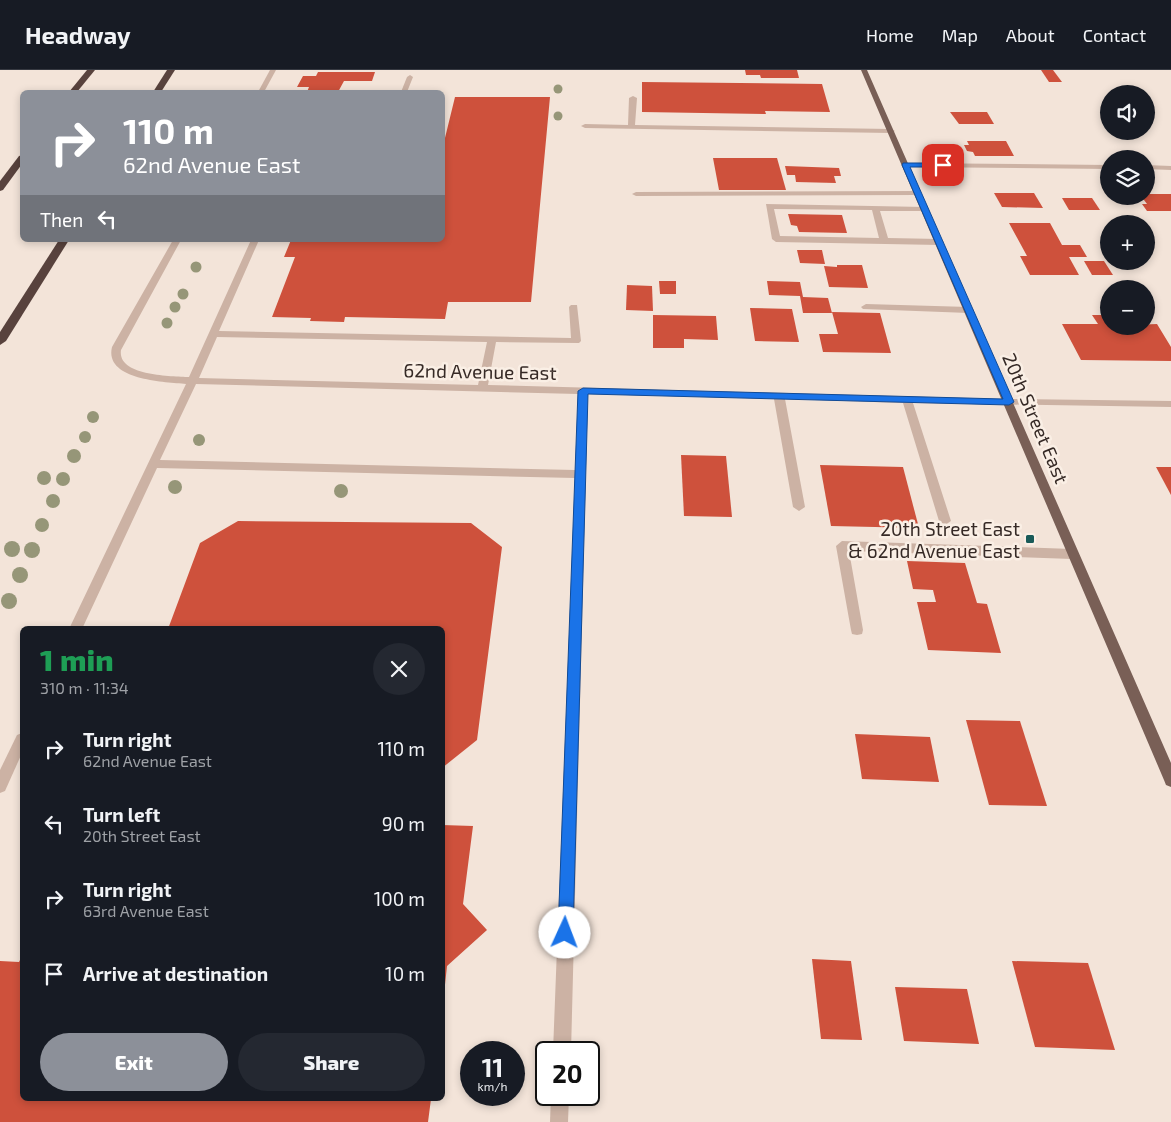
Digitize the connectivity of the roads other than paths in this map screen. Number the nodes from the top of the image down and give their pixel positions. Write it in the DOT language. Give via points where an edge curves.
graph roads {
  1 [pos="91,70"];
  2 [pos="171,70"];
  3 [pos="274,70"];
  4 [pos="864,70"];
  5 [pos="410,77"];
  6 [pos="75,90"];
  7 [pos="158,90"];
  8 [pos="262,90"];
  9 [pos="405,90"];
  10 [pos="633,98"];
  11 [pos="585,126"];
  12 [pos="631,127"];
  13 [pos="891,131"];
  14 [pos="20,161"];
  15 [pos="906,165"];
  16 [pos="1100,167"];
  17 [pos="1155,167"];
  18 [pos="1171,168"];
  19 [pos="0,188"];
  20 [pos="918,193"];
  21 [pos="636,194"];
  22 [pos="875,208"];
  23 [pos="925,209"];
  24 [pos="884,241"];
  25 [pos="63,242"];
  26 [pos="176,242"];
  27 [pos="254,242"];
  28 [pos="940,242"];
  29 [pos="574,307"];
  30 [pos="866,307"];
  31 [pos="969,310"];
  32 [pos="213,334"];
  33 [pos="0,340"];
  34 [pos="492,340"];
  35 [pos="193,380"];
  36 [pos="482,389"];
  37 [pos="583,391"];
  38 [pos="779,396"];
  39 [pos="907,399"];
  40 [pos="1009,402"];
  41 [pos="1171,404"];
  42 [pos="154,464"];
  43 [pos="579,474"];
  44 [pos="799,507"];
  45 [pos="945,522"];
  46 [pos="1072,554"];
  47 [pos="76,626"];
  48 [pos="857,630"];
  49 [pos="20,743"];
  50 [pos="1171,780"];
  51 [pos="0,786"];
  52 [pos="562,1041"];
  53 [pos="560,1106"];
  54 [pos="559,1122"];
  1 -- 6 [label="highway"];
  2 -- 7 [label="highway"];
  3 -- 8 [label="street"];
  4 -- 13 [label="main road, 20th Street East"];
  5 -- 9 [label="street"];
  10 -- 12 [label="street"];
  11 -- 12 [label="street"];
  12 -- 13 [label="street"];
  13 -- 15 [label="main road, 20th Street East"];
  14 -- 19 [label="highway"];
  15 -- 16 [label="street"];
  15 -- 20 [label="main road, 20th Street East"];
  17 -- 18 [label="street"];
  20 -- 21 [label="street"];
  20 -- 23 [label="main road, 20th Street East"];
  22 -- 23 [label="street"];
  22 -- 24 [label="street"];
  22 -- 24 [label="street" via="769,206 776,239"];
  23 -- 28 [label="main road, 20th Street East"];
  24 -- 28 [label="street"];
  25 -- 33 [label="highway"];
  26 -- 35 [label="street, 62nd Avenue East" via="119,343 115,357 120,366 134,372"];
  27 -- 32 [label="street"];
  28 -- 31 [label="main road, 20th Street East"];
  29 -- 34 [label="street" via="576,341"];
  30 -- 31 [label="street"];
  31 -- 40 [label="main road, 20th Street East"];
  32 -- 34 [label="street"];
  32 -- 35 [label="street"];
  34 -- 36 [label="street"];
  35 -- 36 [label="street, 62nd Avenue East"];
  35 -- 42 [label="street"];
  36 -- 37 [label="street, 62nd Avenue East"];
  37 -- 38 [label="street, 62nd Avenue East"];
  37 -- 43 [label="street"];
  38 -- 39 [label="street, 62nd Avenue East"];
  38 -- 44 [label="street"];
  39 -- 40 [label="street, 62nd Avenue East"];
  39 -- 45 [label="street"];
  40 -- 41 [label="street, 62nd Avenue East"];
  40 -- 46 [label="main road, 20th Street East"];
  42 -- 43 [label="street"];
  42 -- 47 [label="street"];
  43 -- 52 [label="street"];
  46 -- 48 [label="street" via="842,546"];
  46 -- 50 [label="main road, 20th Street East"];
  49 -- 51 [label="street"];
  53 -- 54 [label="street"];
}
